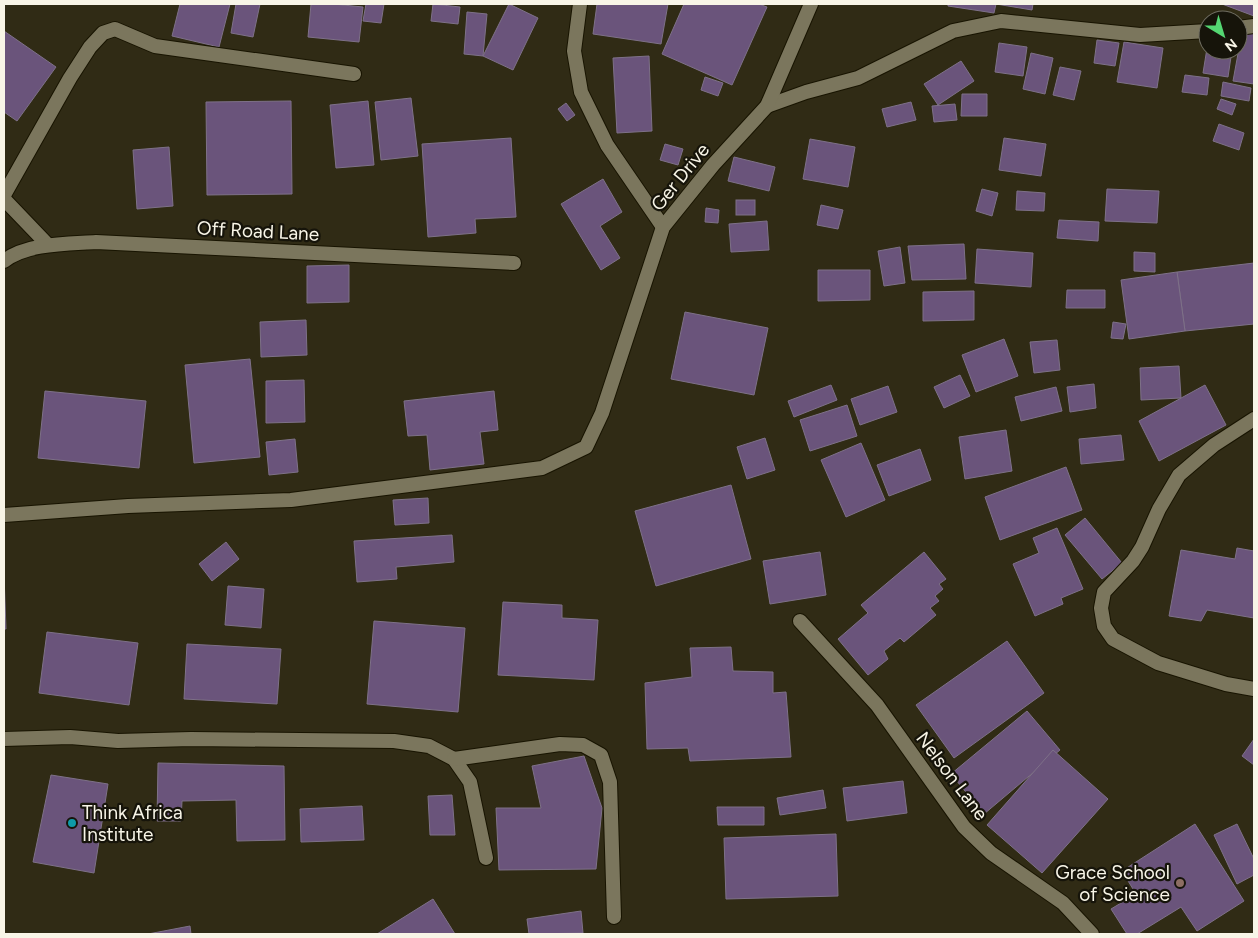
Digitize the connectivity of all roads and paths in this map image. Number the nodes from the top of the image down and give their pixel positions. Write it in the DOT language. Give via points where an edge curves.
graph roads {
  1 [pos="580,4"];
  2 [pos="811,4"];
  3 [pos="1198,31"];
  4 [pos="354,74"];
  5 [pos="767,106"];
  6 [pos="4,195"];
  7 [pos="4,199"];
  8 [pos="663,227"];
  9 [pos="48,245"];
  10 [pos="4,261"];
  11 [pos="514,263"];
  12 [pos="1254,419"];
  13 [pos="4,515"];
  14 [pos="800,621"];
  15 [pos="1254,689"];
  16 [pos="4,740"];
  17 [pos="454,759"];
  18 [pos="486,858"];
  19 [pos="614,918"];
  20 [pos="1092,934"];
  1 -- 8 [label="street" via="574,51 581,92 607,146"];
  2 -- 5 [label="street, Ger Drive"];
  3 -- 5 [label="street" via="1140,35 1001,22 953,31 858,78"];
  4 -- 6 [label="street" via="155,46 115,29 103,33 70,78"];
  5 -- 8 [label="street, Ger Drive"];
  7 -- 9 [label="street"];
  8 -- 13 [label="street, Ger Drive" via="602,413 586,447 542,468 292,500 128,506"];
  9 -- 10 [label="street, Off Road Lane"];
  9 -- 11 [label="street, Off Road Lane" via="96,242"];
  12 -- 15 [label="street" via="1214,445 1179,475 1142,547 1104,592 1100,608 1104,626 1113,639 1158,663"];
  14 -- 20 [label="street, Nelson Lane" via="877,705 964,827 991,853 1064,903"];
  16 -- 17 [label="street" via="70,737 118,741 394,741 429,746"];
  17 -- 18 [label="street" via="470,782"];
  17 -- 19 [label="street" via="560,744 583,745 600,755 610,782"];
}
